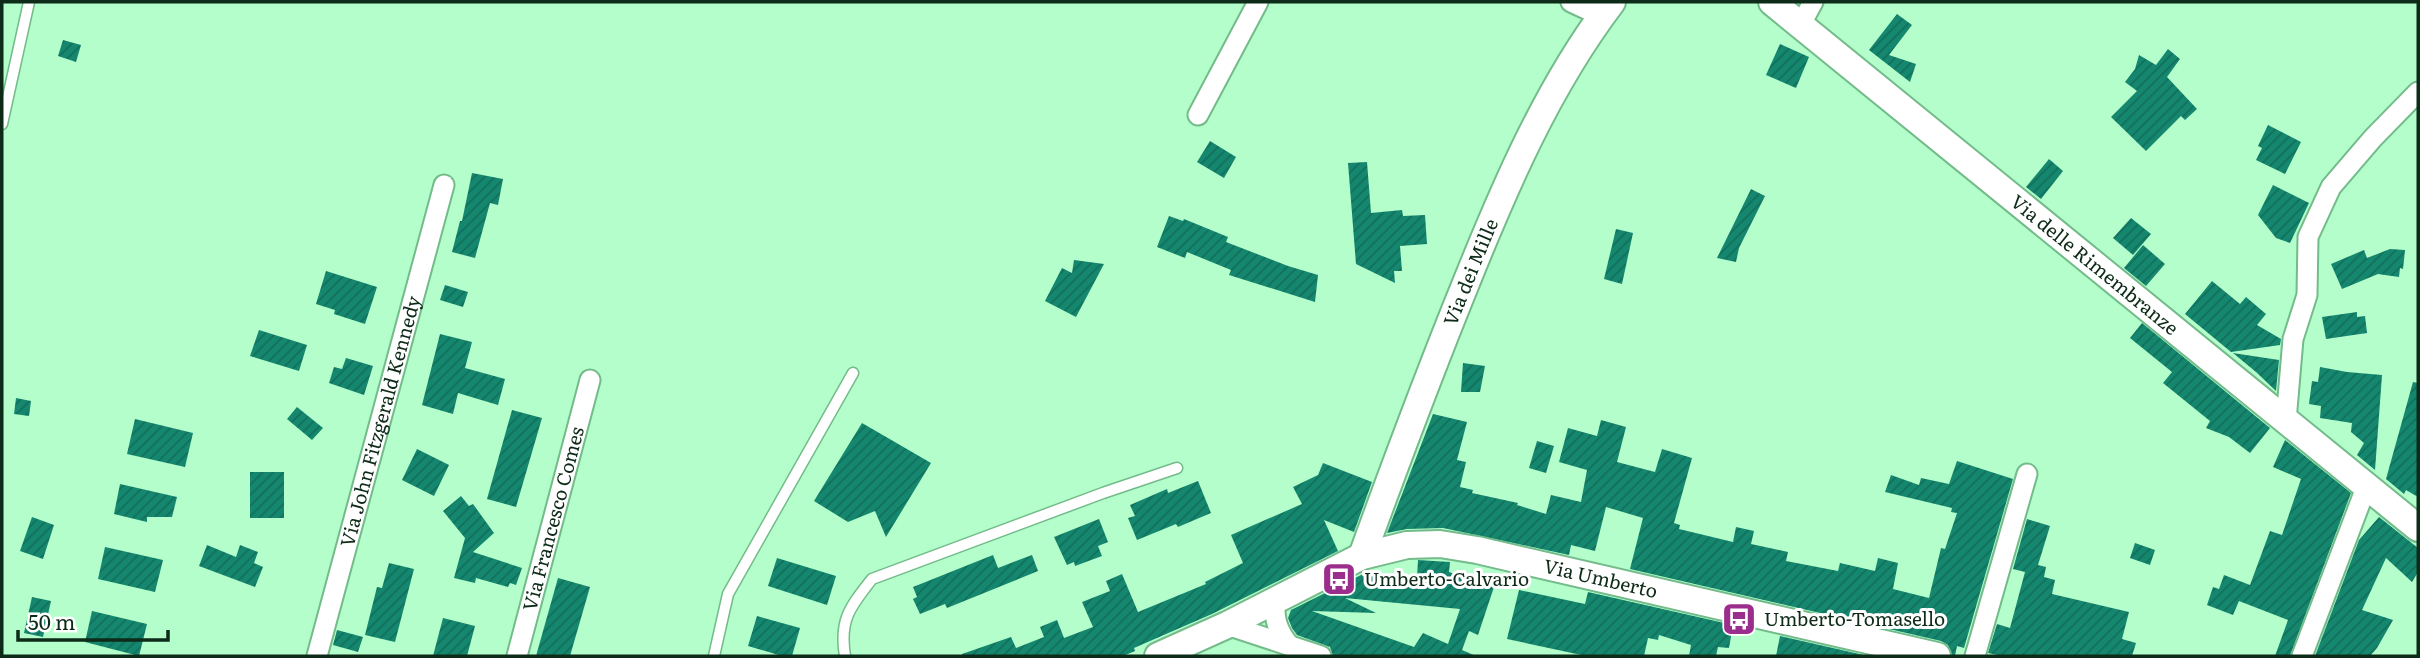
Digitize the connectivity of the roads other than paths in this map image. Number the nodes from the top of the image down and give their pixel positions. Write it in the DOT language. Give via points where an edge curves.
graph roads {
  1 [pos="29,2"];
  2 [pos="1258,2"];
  3 [pos="1571,2"];
  4 [pos="1772,2"];
  5 [pos="1607,9"];
  6 [pos="1807,13"];
  7 [pos="2418,92"];
  8 [pos="1198,115"];
  9 [pos="2,124"];
  10 [pos="444,185"];
  11 [pos="853,373"];
  12 [pos="590,380"];
  13 [pos="2286,421"];
  14 [pos="1177,468"];
  15 [pos="2027,474"];
  16 [pos="2367,485"];
  17 [pos="2418,528"];
  18 [pos="1362,556"];
  19 [pos="1275,600"];
  20 [pos="1227,625"];
  21 [pos="1289,645"];
  22 [pos="317,656"];
  23 [pos="517,656"];
  24 [pos="714,656"];
  25 [pos="845,656"];
  26 [pos="1158,656"];
  27 [pos="1321,656"];
  28 [pos="1937,656"];
  29 [pos="1975,656"];
  30 [pos="2302,656"];
  1 -- 9 [label="lane"];
  2 -- 8 [label="street"];
  3 -- 5 [label="street"];
  4 -- 6 [label="main road, Via delle Rimembranze"];
  5 -- 18 [label="main road, Via dei Mille" via="1554,90 1488,229"];
  6 -- 13 [label="main road, Via delle Rimembranze"];
  7 -- 13 [label="street" via="2332,187 2308,237 2307,295 2293,339"];
  10 -- 22 [label="street, Via John Fitzgerald Kennedy"];
  11 -- 24 [label="lane" via="729,594"];
  12 -- 23 [label="street, Via Francesco Comes"];
  13 -- 16 [label="main road, Via delle Rimembranze"];
  14 -- 25 [label="lane" via="872,579 843,624"];
  15 -- 29 [label="street"];
  16 -- 17 [label="main road, Via delle Rimembranze"];
  16 -- 30 [label="street"];
  18 -- 19 [label="main road, Via Umberto"];
  18 -- 28 [label="main road, Via Umberto" via="1407,545 1477,550"];
  19 -- 20 [label="main road, Via Umberto"];
  19 -- 21 [label="street" via="1274,620"];
  20 -- 21 [label="street"];
  20 -- 26 [label="main road, Via Umberto"];
  21 -- 27 [label="street"];
}
